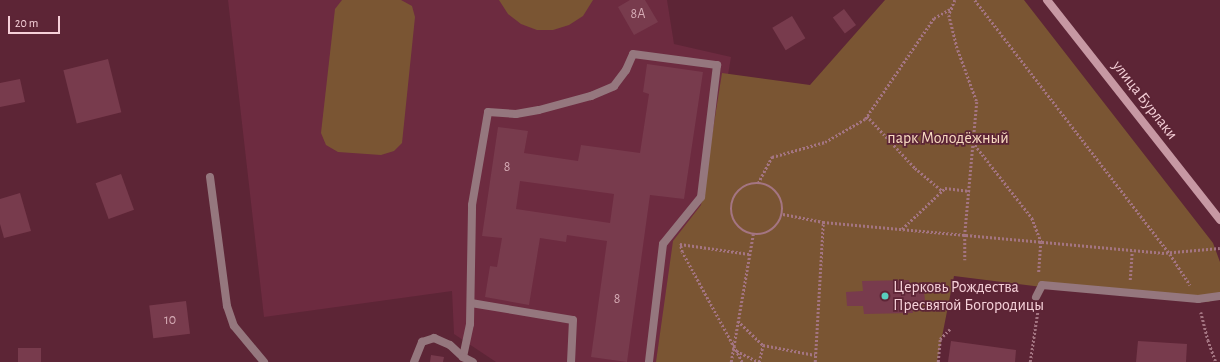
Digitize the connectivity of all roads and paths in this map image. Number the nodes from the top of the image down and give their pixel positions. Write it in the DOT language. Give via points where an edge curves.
graph roads {
  1 [pos="955,0"];
  2 [pos="974,0"];
  3 [pos="1046,0"];
  4 [pos="952,8"];
  5 [pos="867,116"];
  6 [pos="974,145"];
  7 [pos="210,177"];
  8 [pos="758,183"];
  9 [pos="942,191"];
  10 [pos="970,191"];
  11 [pos="783,214"];
  12 [pos="1220,220"];
  13 [pos="823,222"];
  14 [pos="902,230"];
  15 [pos="753,234"];
  16 [pos="965,235"];
  17 [pos="1041,242"];
  18 [pos="1220,248"];
  19 [pos="1132,251"];
  20 [pos="749,254"];
  21 [pos="1170,254"];
  22 [pos="965,260"];
  23 [pos="1042,285"];
  24 [pos="1129,293"];
  25 [pos="1220,296"];
  26 [pos="1036,297"];
  27 [pos="471,303"];
  28 [pos="1038,308"];
  29 [pos="738,322"];
  30 [pos="950,329"];
  31 [pos="763,345"];
  32 [pos="733,348"];
  33 [pos="815,355"];
  34 [pos="463,357"];
  35 [pos="264,362"];
  36 [pos="414,362"];
  37 [pos="473,362"];
  38 [pos="571,362"];
  39 [pos="649,362"];
  40 [pos="731,362"];
  41 [pos="742,362"];
  42 [pos="815,362"];
  43 [pos="938,362"];
  44 [pos="1030,362"];
  1 -- 4 [label="path"];
  2 -- 21 [label="path"];
  3 -- 12 [label="street, улица Бурлаки"];
  4 -- 5 [label="path" via="934,18"];
  4 -- 6 [label="path" via="949,15 977,102"];
  5 -- 8 [label="path" via="825,142 772,157"];
  5 -- 9 [label="path" via="915,168"];
  6 -- 10 [label="path"];
  6 -- 17 [label="path" via="1032,218"];
  7 -- 35 [label="street" via="227,306 234,326"];
  8 -- 11 [label="path" via="772,187 778,192"];
  8 -- 15 [label="path" via="745,186 736,194 731,211 738,226"];
  9 -- 10 [label="path" via="945,188"];
  9 -- 14 [label="path"];
  10 -- 16 [label="path"];
  11 -- 13 [label="path"];
  11 -- 15 [label="path" via="780,222 769,232"];
  13 -- 14 [label="path"];
  13 -- 33 [label="path"];
  14 -- 16 [label="path"];
  15 -- 20 [label="path"];
  16 -- 17 [label="path"];
  16 -- 22 [label="path"];
  17 -- 19 [label="path"];
  17 -- 23 [label="path" via="1039,271"];
  18 -- 21 [label="path"];
  19 -- 21 [label="path"];
  19 -- 24 [label="path"];
  20 -- 29 [label="path"];
  20 -- 32 [label="path" via="680,244"];
  23 -- 24 [label="street"];
  23 -- 26 [label="street"];
  24 -- 25 [label="street" via="1198,299"];
  27 -- 34 [label="street" via="470,324"];
  27 -- 38 [label="street" via="573,320"];
  27 -- 39 [label="street" via="472,205 488,112 516,114 591,96 614,86 626,70 633,54 717,65 701,197 663,244"];
  28 -- 44 [label="path"];
  29 -- 31 [label="path"];
  29 -- 32 [label="path"];
  30 -- 43 [label="path" via="940,339"];
  31 -- 32 [label="path" via="759,362"];
  31 -- 33 [label="path"];
  32 -- 40 [label="path"];
  32 -- 41 [label="path"];
  33 -- 42 [label="path"];
  34 -- 36 [label="street" via="450,345 434,338 422,342"];
  34 -- 37 [label="street"];
}
